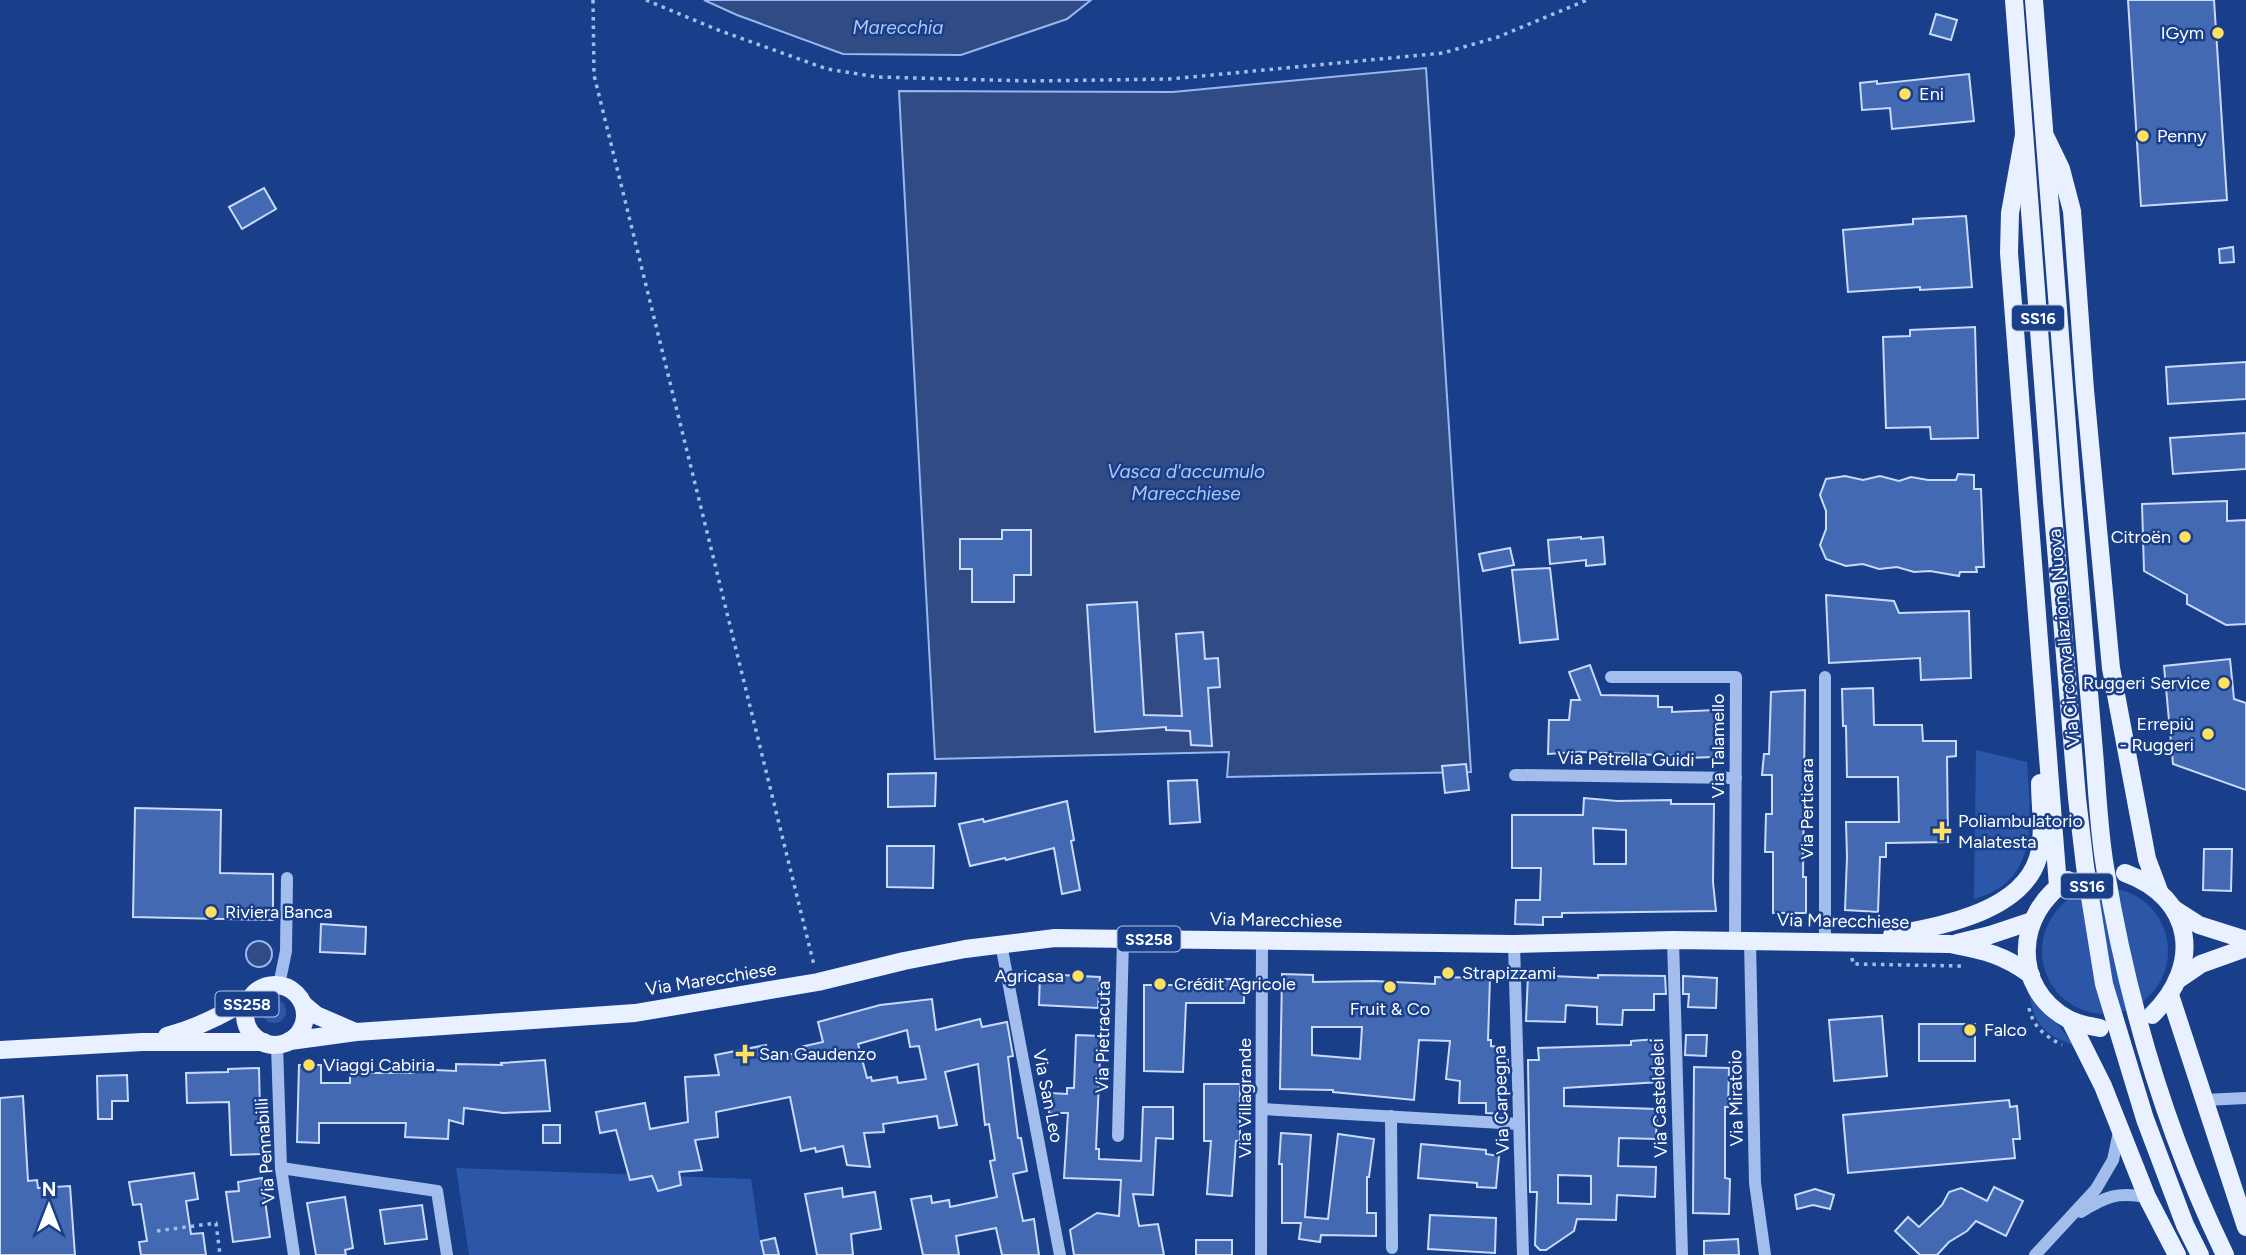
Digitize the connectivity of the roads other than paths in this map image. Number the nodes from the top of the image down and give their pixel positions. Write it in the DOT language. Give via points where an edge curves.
graph roads {
  1 [pos="2014,0"];
  2 [pos="2034,0"];
  3 [pos="2024,135"];
  4 [pos="2046,138"];
  5 [pos="2040,639"];
  6 [pos="1611,677"];
  7 [pos="1825,677"];
  8 [pos="1515,775"];
  9 [pos="1736,778"];
  10 [pos="2125,873"];
  11 [pos="287,878"];
  12 [pos="2159,891"];
  13 [pos="2174,909"];
  14 [pos="2032,921"];
  15 [pos="1123,939"];
  16 [pos="1262,940"];
  17 [pos="1673,940"];
  18 [pos="1743,940"];
  19 [pos="2246,940"];
  20 [pos="1825,941"];
  21 [pos="1852,942"];
  22 [pos="1001,944"];
  23 [pos="1514,944"];
  24 [pos="1950,944"];
  25 [pos="2246,948"];
  26 [pos="2031,975"];
  27 [pos="279,985"];
  28 [pos="2175,987"];
  29 [pos="249,999"];
  30 [pos="304,1005"];
  31 [pos="2151,1015"];
  32 [pos="2070,1020"];
  33 [pos="2100,1028"];
  34 [pos="356,1032"];
  35 [pos="142,1042"];
  36 [pos="277,1043"];
  37 [pos="0,1050"];
  38 [pos="2246,1098"];
  39 [pos="2204,1100"];
  40 [pos="1263,1109"];
  41 [pos="1391,1116"];
  42 [pos="1519,1124"];
  43 [pos="2119,1132"];
  44 [pos="1118,1136"];
  45 [pos="281,1168"];
  46 [pos="2147,1197"];
  47 [pos="2066,1222"];
  48 [pos="2246,1227"];
  49 [pos="1392,1248"];
  50 [pos="2040,1253"];
  51 [pos="294,1255"];
  52 [pos="447,1255"];
  53 [pos="1060,1255"];
  54 [pos="1261,1255"];
  55 [pos="1523,1255"];
  56 [pos="1682,1255"];
  57 [pos="1765,1255"];
  58 [pos="2178,1255"];
  59 [pos="2200,1255"];
  60 [pos="2225,1255"];
  1 -- 3 [label="main road, Via Circonvallazione Nuova / SS16"];
  2 -- 4 [label="main road, Via Circonvallazione Nuova / SS16"];
  3 -- 5 [label="main road" via="2010,213 2009,253"];
  3 -- 59 [label="main road, Via Circonvallazione Nuova / SS16, bridge" via="2077,798 2099,962 2145,1119"];
  4 -- 12 [label="main road" via="2061,169 2072,211 2112,668 2147,859"];
  4 -- 60 [label="main road, Via Circonvallazione Nuova / SS16, bridge" via="2104,864 2127,980 2168,1115"];
  5 -- 14 [label="main road" via="2064,883 2039,907"];
  5 -- 21 [label="main road" via="2040,838 2038,858 2028,878 2010,896 1974,915"];
  6 -- 9 [label="street, Via Talamello" via="1736,677"];
  7 -- 20 [label="street, Via Perticara"];
  8 -- 9 [label="street, Via Petrella Guidi"];
  9 -- 18 [label="street, Via Talamello"];
  10 -- 12 [label="main road"];
  11 -- 27 [label="street" via="286,951"];
  12 -- 13 [label="main road"];
  13 -- 19 [label="main road" via="2199,925"];
  13 -- 28 [label="main road" via="2185,944"];
  14 -- 24 [label="main road, Via Marecchiese / SS258"];
  14 -- 26 [label="main road" via="2026,951"];
  15 -- 16 [label="main road, Via Marecchiese / SS258"];
  15 -- 22 [label="main road, Via Marecchiese / SS258" via="1055,938"];
  15 -- 44 [label="street, Via Pietracuta"];
  16 -- 23 [label="main road, Via Marecchiese / SS258"];
  16 -- 40 [label="street, Via Villagrande"];
  17 -- 18 [label="main road, Via Marecchiese / SS258"];
  17 -- 23 [label="main road, Via Marecchiese / SS258"];
  17 -- 56 [label="street, Via Casteldelci"];
  18 -- 20 [label="main road, Via Marecchiese / SS258"];
  18 -- 57 [label="street, Via Miratoio" via="1755,1183"];
  20 -- 21 [label="main road, Via Marecchiese / SS258"];
  21 -- 24 [label="main road, Via Marecchiese / SS258"];
  22 -- 34 [label="main road, Via Marecchiese / SS258" via="635,1013"];
  22 -- 53 [label="street, Via San Leo"];
  23 -- 42 [label="street, Via Carpegna"];
  24 -- 26 [label="main road, Via Marecchiese / SS258" via="2010,960"];
  25 -- 28 [label="main road" via="2201,964"];
  26 -- 32 [label="main road" via="2046,1001"];
  27 -- 29 [label="main road, Via Marecchiese / SS258" via="262,988"];
  27 -- 30 [label="main road, Via Marecchiese / SS258" via="294,991"];
  28 -- 31 [label="main road"];
  28 -- 39 [label="main road"];
  29 -- 35 [label="main road, Via Marecchiese / SS258" via="190,1030"];
  29 -- 36 [label="main road, SS258" via="246,1024 257,1038"];
  30 -- 34 [label="main road, Via Marecchiese / SS258"];
  30 -- 36 [label="main road, SS258" via="303,1025"];
  32 -- 33 [label="main road"];
  32 -- 43 [label="main road" via="2103,1086"];
  34 -- 36 [label="main road, Via Marecchiese / SS258"];
  35 -- 36 [label="main road, Via Marecchiese / SS258"];
  35 -- 37 [label="main road, Via Marecchiese / SS258"];
  36 -- 45 [label="street, Via Pennabilli"];
  38 -- 39 [label="street"];
  39 -- 48 [label="main road"];
  40 -- 41 [label="street"];
  40 -- 54 [label="street, Via Villagrande"];
  41 -- 42 [label="street"];
  41 -- 49 [label="street"];
  42 -- 55 [label="street, Via Carpegna"];
  43 -- 46 [label="main road"];
  43 -- 47 [label="street" via="2113,1160 2096,1189"];
  45 -- 51 [label="street, Via Pennabilli"];
  45 -- 52 [label="street" via="437,1191"];
  46 -- 47 [label="street" via="2103,1198"];
  46 -- 58 [label="main road"];
  47 -- 50 [label="street"];
}
